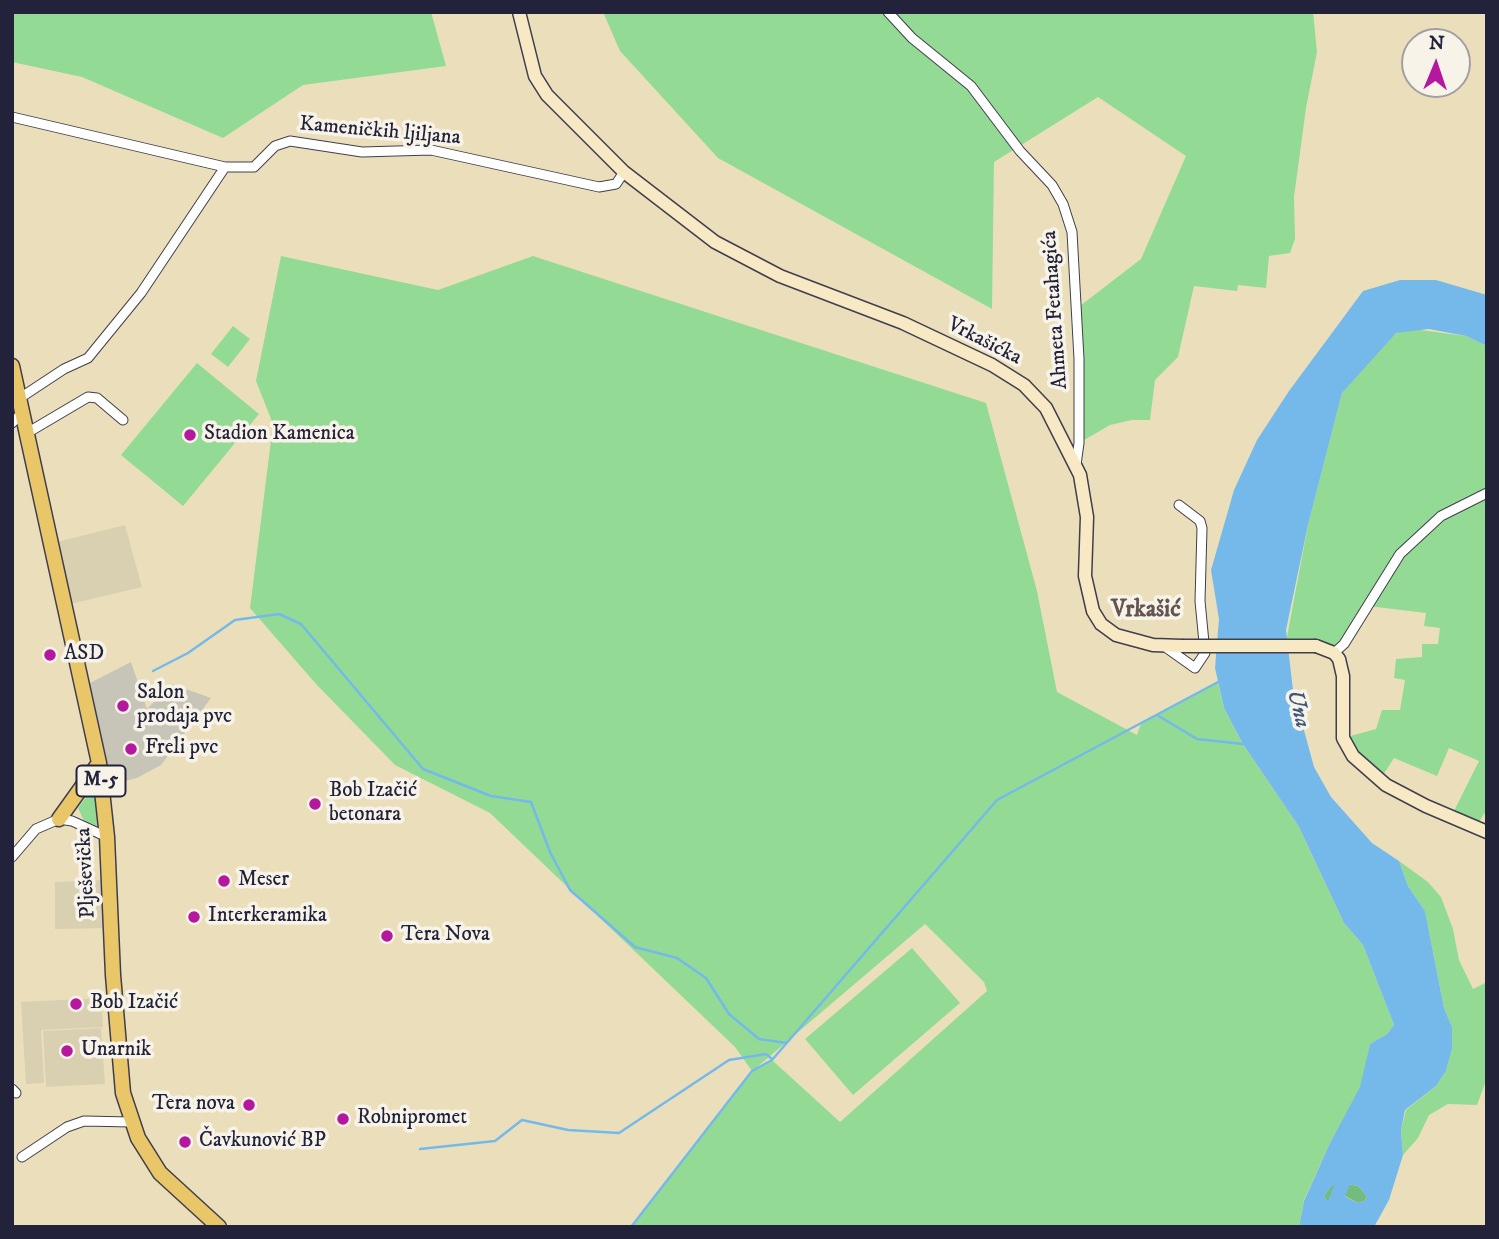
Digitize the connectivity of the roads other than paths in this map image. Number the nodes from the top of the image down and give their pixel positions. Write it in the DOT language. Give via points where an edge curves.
graph roads {
  1 [pos="519,12"];
  2 [pos="888,12"];
  3 [pos="12,117"];
  4 [pos="225,167"];
  5 [pos="624,172"];
  6 [pos="12,366"];
  7 [pos="18,411"];
  8 [pos="123,420"];
  9 [pos="27,433"];
  10 [pos="1076,465"];
  11 [pos="1487,493"];
  12 [pos="1179,505"];
  13 [pos="1163,646"];
  14 [pos="1334,653"];
  15 [pos="99,763"];
  16 [pos="59,819"];
  17 [pos="1487,832"];
  18 [pos="107,837"];
  19 [pos="12,857"];
  20 [pos="131,1122"];
  21 [pos="22,1157"];
  22 [pos="219,1227"];
  1 -- 5 [label="street, Vrkašićka" via="535,76 547,95"];
  2 -- 10 [label="street, Ahmeta Fetahagića" via="971,86 1063,204 1072,232 1079,359"];
  3 -- 4 [label="street, Kameničkih ljiljana"];
  4 -- 5 [label="street, Kameničkih ljiljana" via="254,167 275,146 290,141 362,152 431,150 599,187 616,184"];
  4 -- 7 [label="street" via="141,293 88,358 64,369"];
  5 -- 10 [label="street, Vrkašićka" via="715,242 757,266 902,323 1024,385 1046,408"];
  6 -- 7 [label="main road, Plješevička / M-5"];
  7 -- 9 [label="main road, Plješevička / M-5"];
  8 -- 9 [label="street" via="97,398 88,397"];
  9 -- 15 [label="main road, Plješevička / M-5"];
  10 -- 13 [label="street, Vrkašićka" via="1085,495 1085,576 1093,611 1115,635"];
  11 -- 14 [label="street" via="1441,516 1400,554 1345,644"];
  12 -- 13 [label="street" via="1200,521 1202,528 1200,601 1205,653 1195,668"];
  13 -- 14 [label="street, Vrkašićka, bridge" via="1315,646"];
  14 -- 17 [label="street" via="1343,676 1343,738 1353,757 1385,785"];
  15 -- 16 [label="main road"];
  15 -- 18 [label="main road, Plješevička / M-5"];
  16 -- 18 [label="street"];
  16 -- 19 [label="street" via="36,829"];
  18 -- 20 [label="main road, Plješevička / M-5" via="120,1072"];
  20 -- 21 [label="street" via="83,1121"];
  20 -- 22 [label="main road, Plješevička / M-5" via="160,1173"];
}
